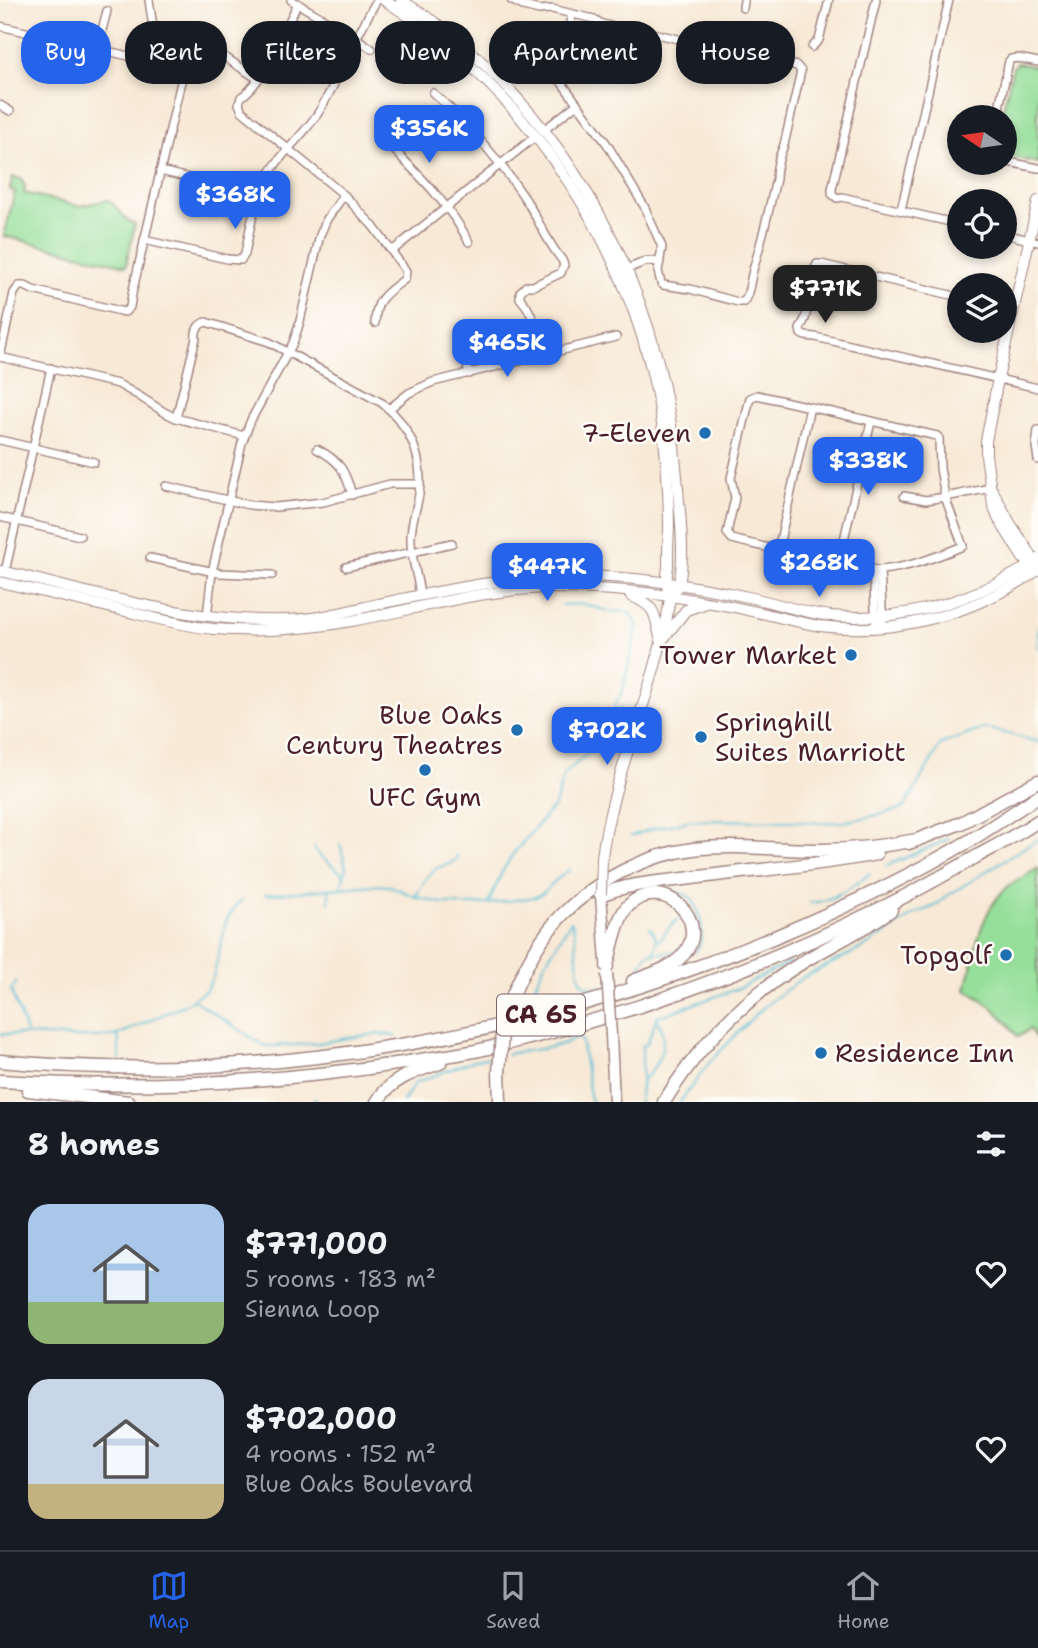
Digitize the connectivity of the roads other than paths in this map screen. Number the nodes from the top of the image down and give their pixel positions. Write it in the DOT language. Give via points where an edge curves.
graph roads {
  1 [pos="149,0"];
  2 [pos="377,0"];
  3 [pos="384,0"];
  4 [pos="401,0"];
  5 [pos="511,0"];
  6 [pos="829,0"];
  7 [pos="876,0"];
  8 [pos="949,0"];
  9 [pos="295,2"];
  10 [pos="107,10"];
  11 [pos="572,14"];
  12 [pos="104,21"];
  13 [pos="152,21"];
  14 [pos="286,21"];
  15 [pos="327,21"];
  16 [pos="0,26"];
  17 [pos="361,29"];
  18 [pos="21,31"];
  19 [pos="361,41"];
  20 [pos="812,47"];
  21 [pos="372,49"];
  22 [pos="1038,62"];
  23 [pos="180,84"];
  24 [pos="254,84"];
  25 [pos="333,84"];
  26 [pos="433,93"];
  27 [pos="577,104"];
  28 [pos="0,105"];
  29 [pos="1000,105"];
  30 [pos="10,111"];
  31 [pos="540,133"];
  32 [pos="388,144"];
  33 [pos="288,149"];
  34 [pos="1017,164"];
  35 [pos="500,165"];
  36 [pos="1038,168"];
  37 [pos="160,172"];
  38 [pos="190,178"];
  39 [pos="344,195"];
  40 [pos="1038,201"];
  41 [pos="447,207"];
  42 [pos="901,210"];
  43 [pos="947,221"];
  44 [pos="144,240"];
  45 [pos="1033,241"];
  46 [pos="469,242"];
  47 [pos="392,251"];
  48 [pos="660,262"];
  49 [pos="627,269"];
  50 [pos="1017,286"];
  51 [pos="947,294"];
  52 [pos="375,323"];
  53 [pos="458,329"];
  54 [pos="616,337"];
  55 [pos="1004,343"];
  56 [pos="288,352"];
  57 [pos="546,355"];
  58 [pos="0,357"];
  59 [pos="51,368"];
  60 [pos="469,374"];
  61 [pos="998,379"];
  62 [pos="1038,388"];
  63 [pos="810,407"];
  64 [pos="389,409"];
  65 [pos="176,418"];
  66 [pos="871,422"];
  67 [pos="1038,430"];
  68 [pos="244,436"];
  69 [pos="0,440"];
  70 [pos="33,448"];
  71 [pos="317,449"];
  72 [pos="1038,460"];
  73 [pos="94,463"];
  74 [pos="420,484"];
  75 [pos="166,486"];
  76 [pos="991,488"];
  77 [pos="352,495"];
  78 [pos="904,496"];
  79 [pos="945,497"];
  80 [pos="228,500"];
  81 [pos="0,517"];
  82 [pos="16,521"];
  83 [pos="80,536"];
  84 [pos="453,543"];
  85 [pos="778,550"];
  86 [pos="412,552"];
  87 [pos="150,558"];
  88 [pos="838,566"];
  89 [pos="1036,566"];
  90 [pos="346,567"];
  91 [pos="876,570"];
  92 [pos="2,571"];
  93 [pos="212,572"];
  94 [pos="272,575"];
  95 [pos="1,583"];
  96 [pos="666,583"];
  97 [pos="679,585"];
  98 [pos="621,591"];
  99 [pos="671,597"];
  100 [pos="422,600"];
  101 [pos="710,603"];
  102 [pos="207,616"];
  103 [pos="879,622"];
  104 [pos="206,628"];
  105 [pos="662,641"];
  106 [pos="1038,780"];
  107 [pos="1038,796"];
  108 [pos="1038,821"];
  109 [pos="917,840"];
  110 [pos="917,891"];
  111 [pos="601,895"];
  112 [pos="647,895"];
  113 [pos="607,970"];
  114 [pos="555,1012"];
  115 [pos="484,1049"];
  116 [pos="0,1061"];
  117 [pos="0,1082"];
  118 [pos="129,1102"];
  119 [pos="377,1102"];
  120 [pos="500,1102"];
  121 [pos="614,1102"];
  122 [pos="664,1102"];
  1 -- 13 [label="street"];
  2 -- 17 [label="street"];
  3 -- 31 [label="main road" via="457,55"];
  4 -- 31 [label="main road" via="479,59 506,86"];
  5 -- 11 [label="street"];
  6 -- 20 [label="street" via="819,40"];
  7 -- 42 [label="street" via="832,192 837,198"];
  8 -- 42 [label="street"];
  9 -- 14 [label="street"];
  9 -- 15 [label="street"];
  10 -- 12 [label="street"];
  11 -- 27 [label="street" via="558,75"];
  11 -- 48 [label="street" via="797,66 801,71 744,302 663,285 658,275"];
  16 -- 18 [label="street"];
  19 -- 21 [label="street"];
  22 -- 29 [label="street" via="1009,61"];
  23 -- 37 [label="street"];
  24 -- 33 [label="street" via="241,97 240,108"];
  25 -- 33 [label="street" via="320,110"];
  26 -- 35 [label="street"];
  27 -- 31 [label="street"];
  27 -- 48 [label="street" via="644,206 662,247"];
  28 -- 30 [label="street"];
  31 -- 35 [label="street"];
  31 -- 49 [label="main road" via="562,154 592,200"];
  31 -- 96 [label="main road" via="597,229 643,341 666,458"];
  32 -- 41 [label="street"];
  33 -- 39 [label="street"];
  33 -- 44 [label="street" via="261,190 241,260"];
  34 -- 36 [label="street"];
  35 -- 41 [label="street"];
  35 -- 57 [label="street" via="564,265 558,275 520,292"];
  37 -- 38 [label="street"];
  37 -- 44 [label="street"];
  39 -- 47 [label="street"];
  39 -- 56 [label="street" via="320,235"];
  40 -- 45 [label="main road"];
  41 -- 46 [label="street"];
  41 -- 47 [label="street"];
  42 -- 43 [label="street"];
  44 -- 58 [label="street" via="129,309 120,312 19,286"];
  45 -- 50 [label="main road"];
  47 -- 52 [label="street" via="406,276 380,300"];
  48 -- 49 [label="street" via="647,261"];
  49 -- 97 [label="main road" via="649,328 669,411 676,457"];
  51 -- 61 [label="street" via="817,264 801,334"];
  53 -- 60 [label="street"];
  54 -- 57 [label="street"];
  55 -- 61 [label="main road"];
  56 -- 64 [label="street"];
  56 -- 65 [label="street" via="251,335 201,324"];
  56 -- 68 [label="street"];
  57 -- 60 [label="street"];
  58 -- 59 [label="street"];
  59 -- 65 [label="street" via="118,384"];
  59 -- 70 [label="street"];
  60 -- 64 [label="street" via="417,388"];
  61 -- 62 [label="street"];
  61 -- 76 [label="main road" via="986,440"];
  63 -- 66 [label="street"];
  63 -- 85 [label="street"];
  63 -- 85 [label="street" via="757,395 750,398 731,478 735,498 727,533 732,539"];
  64 -- 74 [label="street" via="413,442"];
  65 -- 68 [label="street"];
  66 -- 79 [label="street" via="939,438"];
  66 -- 88 [label="street"];
  67 -- 72 [label="street"];
  68 -- 80 [label="street"];
  69 -- 70 [label="street"];
  70 -- 73 [label="street"];
  70 -- 82 [label="street"];
  71 -- 77 [label="street" via="340,465"];
  74 -- 77 [label="street" via="390,484"];
  74 -- 86 [label="street" via="411,529"];
  75 -- 80 [label="street"];
  76 -- 79 [label="street"];
  76 -- 89 [label="main road" via="1002,527 1023,558"];
  77 -- 80 [label="street" via="276,507"];
  78 -- 79 [label="street"];
  79 -- 91 [label="street" via="963,546 904,566"];
  80 -- 93 [label="street"];
  81 -- 82 [label="street"];
  82 -- 83 [label="street"];
  82 -- 92 [label="street"];
  84 -- 86 [label="street"];
  85 -- 88 [label="street"];
  86 -- 90 [label="street"];
  86 -- 100 [label="street"];
  87 -- 93 [label="street"];
  88 -- 91 [label="street"];
  89 -- 103 [label="main road" via="948,604"];
  91 -- 103 [label="street"];
  92 -- 95 [label="main road"];
  92 -- 102 [label="main road"];
  93 -- 94 [label="street"];
  93 -- 102 [label="street"];
  95 -- 104 [label="main road"];
  96 -- 97 [label="main road"];
  96 -- 99 [label="main road"];
  96 -- 100 [label="main road" via="563,577 486,583"];
  97 -- 99 [label="main road"];
  97 -- 103 [label="main road" via="814,614"];
  98 -- 99 [label="main road"];
  98 -- 100 [label="main road" via="552,588"];
  98 -- 105 [label="main road" via="650,606"];
  99 -- 101 [label="main road"];
  99 -- 105 [label="main road"];
  100 -- 102 [label="main road" via="284,620"];
  100 -- 104 [label="main road" via="356,620 302,628"];
  101 -- 103 [label="main road" via="821,626"];
  101 -- 105 [label="main road" via="686,610"];
  102 -- 104 [label="main road"];
  105 -- 111 [label="main road, bridge" via="612,800"];
  106 -- 109 [label="highway" via="961,823"];
  107 -- 114 [label="highway, CA 65" via="937,859 797,928 674,976"];
  108 -- 110 [label="highway, CA 65"];
  109 -- 111 [label="highway" via="890,851 843,860 662,882"];
  109 -- 120 [label="highway, bridge" via="842,850 700,848 673,852 640,863 590,892 561,916 534,952 512,997 502,1034"];
  110 -- 115 [label="highway, CA 65" via="745,970 632,1009"];
  110 -- 122 [label="highway" via="759,993 715,1034"];
  111 -- 112 [label="highway"];
  111 -- 113 [label="main road"];
  112 -- 113 [label="highway" via="621,916"];
  112 -- 114 [label="highway" via="674,900 688,915 691,938 681,957 649,975"];
  113 -- 121 [label="main road, bridge"];
  114 -- 116 [label="highway, CA 65" via="413,1043 286,1060 167,1066"];
  115 -- 117 [label="highway, CA 65" via="324,1074 231,1082"];
  115 -- 119 [label="highway" via="406,1075"];
  117 -- 118 [label="highway"];
}
